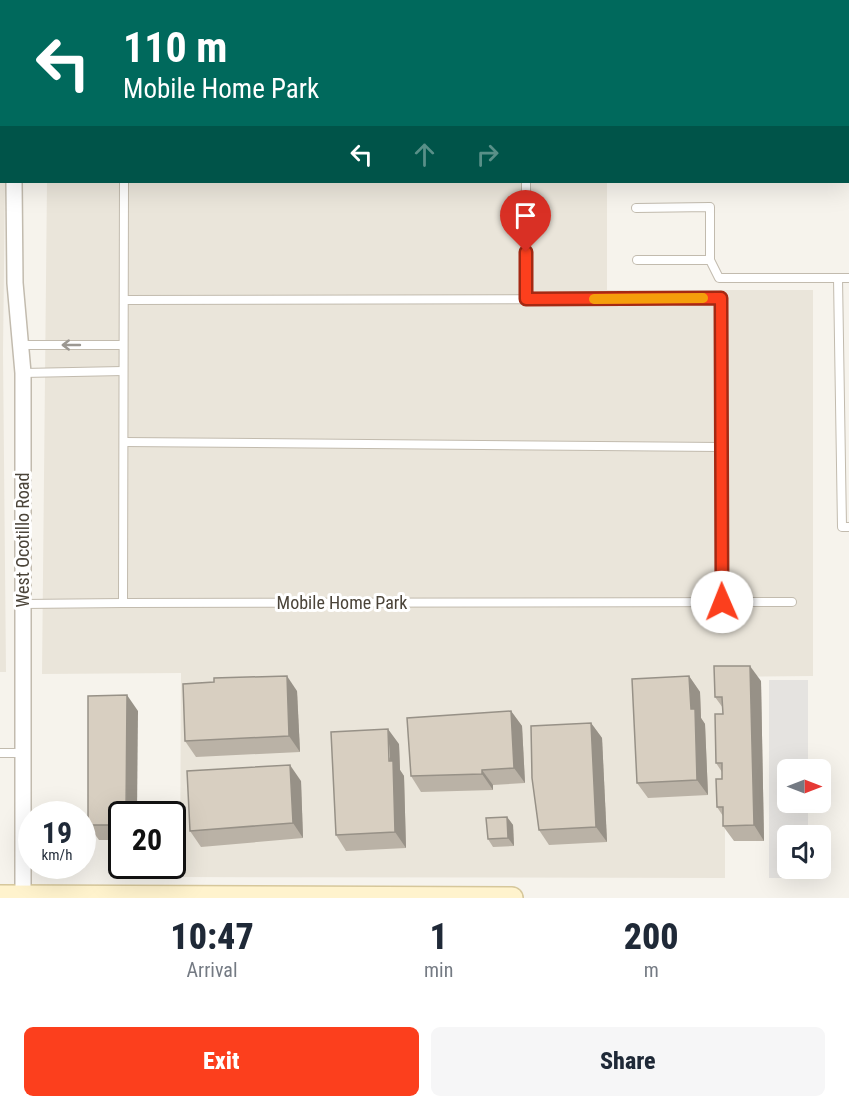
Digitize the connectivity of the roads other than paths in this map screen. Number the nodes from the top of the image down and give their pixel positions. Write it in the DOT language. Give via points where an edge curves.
graph roads {
  1 [pos="14,183"];
  2 [pos="124,183"];
  3 [pos="526,183"];
  4 [pos="636,208"];
  5 [pos="637,260"];
  6 [pos="710,260"];
  7 [pos="838,278"];
  8 [pos="849,278"];
  9 [pos="526,299"];
  10 [pos="124,300"];
  11 [pos="18,345"];
  12 [pos="123,345"];
  13 [pos="123,371"];
  14 [pos="22,373"];
  15 [pos="124,442"];
  16 [pos="720,447"];
  17 [pos="849,527"];
  18 [pos="722,602"];
  19 [pos="792,602"];
  20 [pos="123,603"];
  21 [pos="23,604"];
  22 [pos="0,753"];
  23 [pos="23,753"];
  24 [pos="0,896"];
  25 [pos="23,897"];
  26 [pos="292,898"];
  27 [pos="340,898"];
  28 [pos="512,898"];
  1 -- 11 [label="street, West Ocotillo Road"];
  2 -- 10 [label="lane"];
  3 -- 9 [label="lane"];
  4 -- 6 [label="lane" via="710,207"];
  5 -- 6 [label="lane"];
  6 -- 7 [label="lane" via="719,278"];
  7 -- 8 [label="lane"];
  7 -- 17 [label="lane" via="842,527"];
  9 -- 10 [label="lane"];
  9 -- 16 [label="lane" via="721,298"];
  10 -- 12 [label="lane"];
  12 -- 11 [label="lane, one-way"];
  11 -- 14 [label="street, West Ocotillo Road"];
  12 -- 13 [label="lane"];
  13 -- 14 [label="lane"];
  13 -- 15 [label="lane"];
  14 -- 21 [label="street, West Ocotillo Road"];
  15 -- 16 [label="lane"];
  15 -- 20 [label="lane"];
  16 -- 18 [label="lane"];
  18 -- 19 [label="lane, Mobile Home Park"];
  18 -- 20 [label="lane, Mobile Home Park"];
  20 -- 21 [label="lane, Mobile Home Park"];
  21 -- 23 [label="street, West Ocotillo Road"];
  22 -- 23 [label="lane"];
  23 -- 25 [label="street, West Ocotillo Road"];
  24 -- 25 [label="street"];
  25 -- 26 [label="street"];
  26 -- 27 [label="street"];
  27 -- 28 [label="street"];
}
